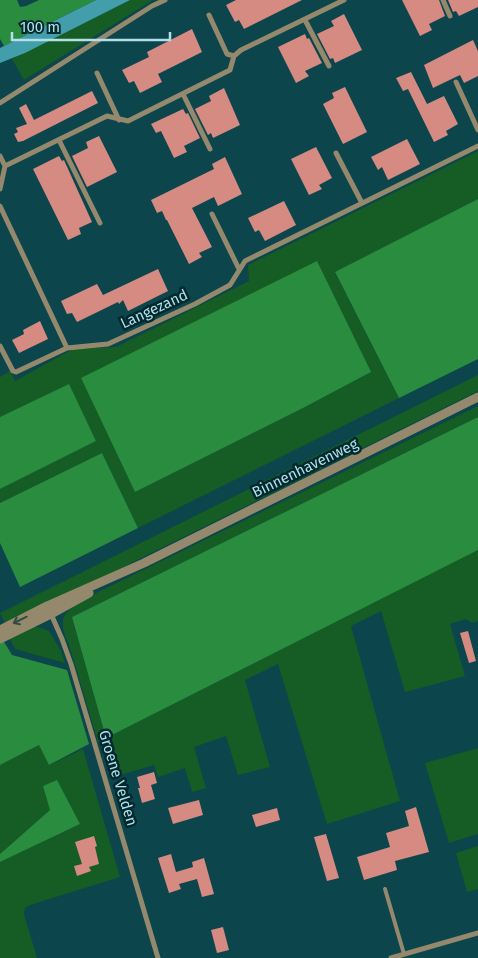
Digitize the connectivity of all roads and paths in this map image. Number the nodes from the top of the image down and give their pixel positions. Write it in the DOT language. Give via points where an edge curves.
graph roads {
  1 [pos="164,0"];
  2 [pos="344,0"];
  3 [pos="443,0"];
  4 [pos="209,15"];
  5 [pos="450,16"];
  6 [pos="304,20"];
  7 [pos="234,56"];
  8 [pos="329,66"];
  9 [pos="98,73"];
  10 [pos="456,82"];
  11 [pos="183,94"];
  12 [pos="0,103"];
  13 [pos="119,120"];
  14 [pos="478,130"];
  15 [pos="60,140"];
  16 [pos="478,146"];
  17 [pos="210,149"];
  18 [pos="336,153"];
  19 [pos="0,156"];
  20 [pos="5,166"];
  21 [pos="0,190"];
  22 [pos="362,203"];
  23 [pos="0,206"];
  24 [pos="212,214"];
  25 [pos="100,223"];
  26 [pos="239,269"];
  27 [pos="0,346"];
  28 [pos="67,348"];
  29 [pos="478,397"];
  30 [pos="49,610"];
  31 [pos="0,630"];
  32 [pos="0,638"];
  33 [pos="385,888"];
  34 [pos="478,933"];
  35 [pos="404,956"];
  36 [pos="158,958"];
  37 [pos="391,958"];
  1 -- 12 [label="street"];
  2 -- 6 [label="street"];
  3 -- 5 [label="street"];
  4 -- 7 [label="street" via="227,54"];
  6 -- 7 [label="street"];
  6 -- 8 [label="street"];
  7 -- 11 [label="street" via="230,70"];
  9 -- 13 [label="street"];
  10 -- 14 [label="street"];
  11 -- 13 [label="street" via="128,121"];
  11 -- 17 [label="street"];
  13 -- 15 [label="street" via="107,116"];
  15 -- 20 [label="street"];
  15 -- 25 [label="street"];
  16 -- 22 [label="street, Langezand"];
  18 -- 22 [label="street"];
  19 -- 20 [label="street"];
  20 -- 21 [label="street"];
  22 -- 26 [label="street, Langezand" via="245,261"];
  23 -- 28 [label="street"];
  24 -- 26 [label="street"];
  26 -- 28 [label="street, Langezand" via="230,285 108,344"];
  27 -- 28 [label="street, Langezand" via="16,372"];
  29 -- 30 [label="street, Binnenhavenweg"];
  30 -- 31 [label="street, Binnenhavenweg, one-way"];
  30 -- 32 [label="street, Binnenhavenweg"];
  30 -- 36 [label="street, Groene Velden" via="71,664"];
  33 -- 35 [label="lane"];
  34 -- 35 [label="street"];
  35 -- 37 [label="street"];
}
